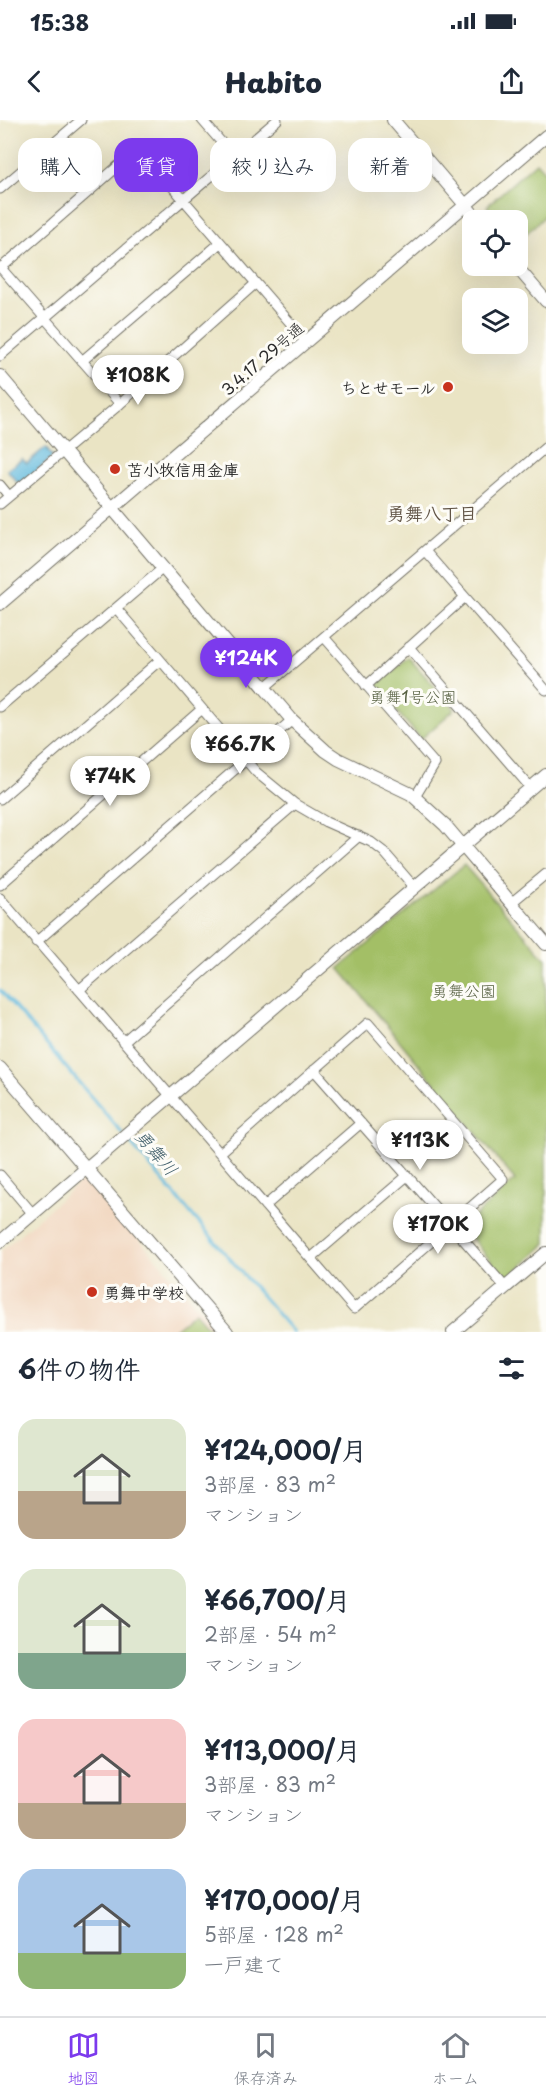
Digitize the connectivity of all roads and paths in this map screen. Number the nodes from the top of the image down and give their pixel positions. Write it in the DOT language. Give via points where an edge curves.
graph roads {
  1 [pos="81,120"];
  2 [pos="202,120"];
  3 [pos="277,120"];
  4 [pos="393,120"];
  5 [pos="546,136"];
  6 [pos="218,138"];
  7 [pos="256,138"];
  8 [pos="210,178"];
  9 [pos="0,189"];
  10 [pos="184,200"];
  11 [pos="465,205"];
  12 [pos="469,210"];
  13 [pos="220,243"];
  14 [pos="1,268"];
  15 [pos="525,276"];
  16 [pos="255,284"];
  17 [pos="546,301"];
  18 [pos="45,318"];
  19 [pos="306,341"];
  20 [pos="0,356"];
  21 [pos="82,361"];
  22 [pos="0,376"];
  23 [pos="120,404"];
  24 [pos="546,447"];
  25 [pos="63,450"];
  26 [pos="0,485"];
  27 [pos="9,496"];
  28 [pos="0,504"];
  29 [pos="112,508"];
  30 [pos="425,550"];
  31 [pos="162,568"];
  32 [pos="465,597"];
  33 [pos="0,604"];
  34 [pos="116,608"];
  35 [pos="324,637"];
  36 [pos="410,647"];
  37 [pos="160,660"];
  38 [pos="366,686"];
  39 [pos="264,688"];
  40 [pos="546,690"];
  41 [pos="0,706"];
  42 [pos="202,709"];
  43 [pos="292,720"];
  44 [pos="246,760"];
  45 [pos="546,776"];
  46 [pos="531,788"];
  47 [pos="415,797"];
  48 [pos="0,799"];
  49 [pos="295,804"];
  50 [pos="359,836"];
  51 [pos="464,847"];
  52 [pos="546,874"];
  53 [pos="0,885"];
  54 [pos="416,888"];
  55 [pos="0,898"];
  56 [pos="511,903"];
  57 [pos="36,942"];
  58 [pos="546,944"];
  59 [pos="79,990"];
  60 [pos="123,1042"];
  61 [pos="0,1068"];
  62 [pos="314,1070"];
  63 [pos="170,1095"];
  64 [pos="361,1123"];
  65 [pos="220,1153"];
  66 [pos="89,1165"];
  67 [pos="0,1175"];
  68 [pos="407,1176"];
  69 [pos="265,1206"];
  70 [pos="33,1214"];
  71 [pos="451,1225"];
  72 [pos="0,1242"];
  73 [pos="546,1253"];
  74 [pos="310,1258"];
  75 [pos="506,1288"];
  76 [pos="227,1332"];
  77 [pos="453,1332"];
  1 -- 9 [label="street"];
  2 -- 6 [label="street"];
  3 -- 7 [label="street"];
  4 -- 11 [label="street"];
  5 -- 11 [label="street, 3.4.17 29号通"];
  8 -- 10 [label="street"];
  10 -- 13 [label="street"];
  10 -- 14 [label="street" via="139,148"];
  10 -- 18 [label="street"];
  11 -- 12 [label="street"];
  11 -- 19 [label="street, 3.4.17 29号通"];
  13 -- 16 [label="street"];
  13 -- 21 [label="street"];
  14 -- 18 [label="street"];
  15 -- 17 [label="street"];
  16 -- 19 [label="street"];
  16 -- 23 [label="street"];
  18 -- 20 [label="street"];
  18 -- 21 [label="street"];
  19 -- 29 [label="street, 3.4.17 29号通"];
  21 -- 23 [label="street"];
  22 -- 25 [label="street"];
  23 -- 25 [label="street"];
  24 -- 30 [label="street"];
  25 -- 27 [label="street"];
  25 -- 29 [label="street"];
  26 -- 27 [label="street"];
  27 -- 28 [label="street"];
  29 -- 31 [label="street"];
  29 -- 33 [label="street, 3.4.17 29号通"];
  30 -- 32 [label="street"];
  30 -- 35 [label="street"];
  31 -- 34 [label="street"];
  31 -- 39 [label="street"];
  32 -- 36 [label="street"];
  32 -- 40 [label="street"];
  34 -- 37 [label="street"];
  34 -- 41 [label="street"];
  35 -- 38 [label="street"];
  35 -- 39 [label="street"];
  36 -- 38 [label="street"];
  36 -- 46 [label="street"];
  37 -- 42 [label="street"];
  37 -- 48 [label="street"];
  38 -- 47 [label="street" via="435,764"];
  39 -- 43 [label="street"];
  42 -- 44 [label="street"];
  42 -- 53 [label="street"];
  43 -- 44 [label="street"];
  43 -- 47 [label="street" via="338,759"];
  44 -- 49 [label="street"];
  44 -- 57 [label="street"];
  45 -- 46 [label="street"];
  46 -- 51 [label="street"];
  47 -- 51 [label="street"];
  49 -- 50 [label="street"];
  49 -- 59 [label="street"];
  50 -- 54 [label="street" via="384,852"];
  50 -- 60 [label="street"];
  51 -- 54 [label="street"];
  51 -- 56 [label="street"];
  52 -- 56 [label="street"];
  54 -- 63 [label="street"];
  55 -- 57 [label="street"];
  56 -- 58 [label="street"];
  57 -- 59 [label="street"];
  59 -- 60 [label="street"];
  60 -- 63 [label="street"];
  61 -- 66 [label="street"];
  62 -- 64 [label="street"];
  62 -- 65 [label="street"];
  62 -- 71 [label="street" via="368,1023 503,1179"];
  63 -- 65 [label="street"];
  63 -- 66 [label="street"];
  64 -- 68 [label="street"];
  64 -- 69 [label="street"];
  65 -- 69 [label="street"];
  66 -- 70 [label="street"];
  66 -- 76 [label="street"];
  67 -- 70 [label="street"];
  68 -- 71 [label="street"];
  68 -- 74 [label="street"];
  69 -- 74 [label="street"];
  70 -- 72 [label="street"];
  71 -- 74 [label="street" via="354,1309"];
  71 -- 75 [label="street"];
  73 -- 75 [label="street"];
  75 -- 77 [label="street"];
}
